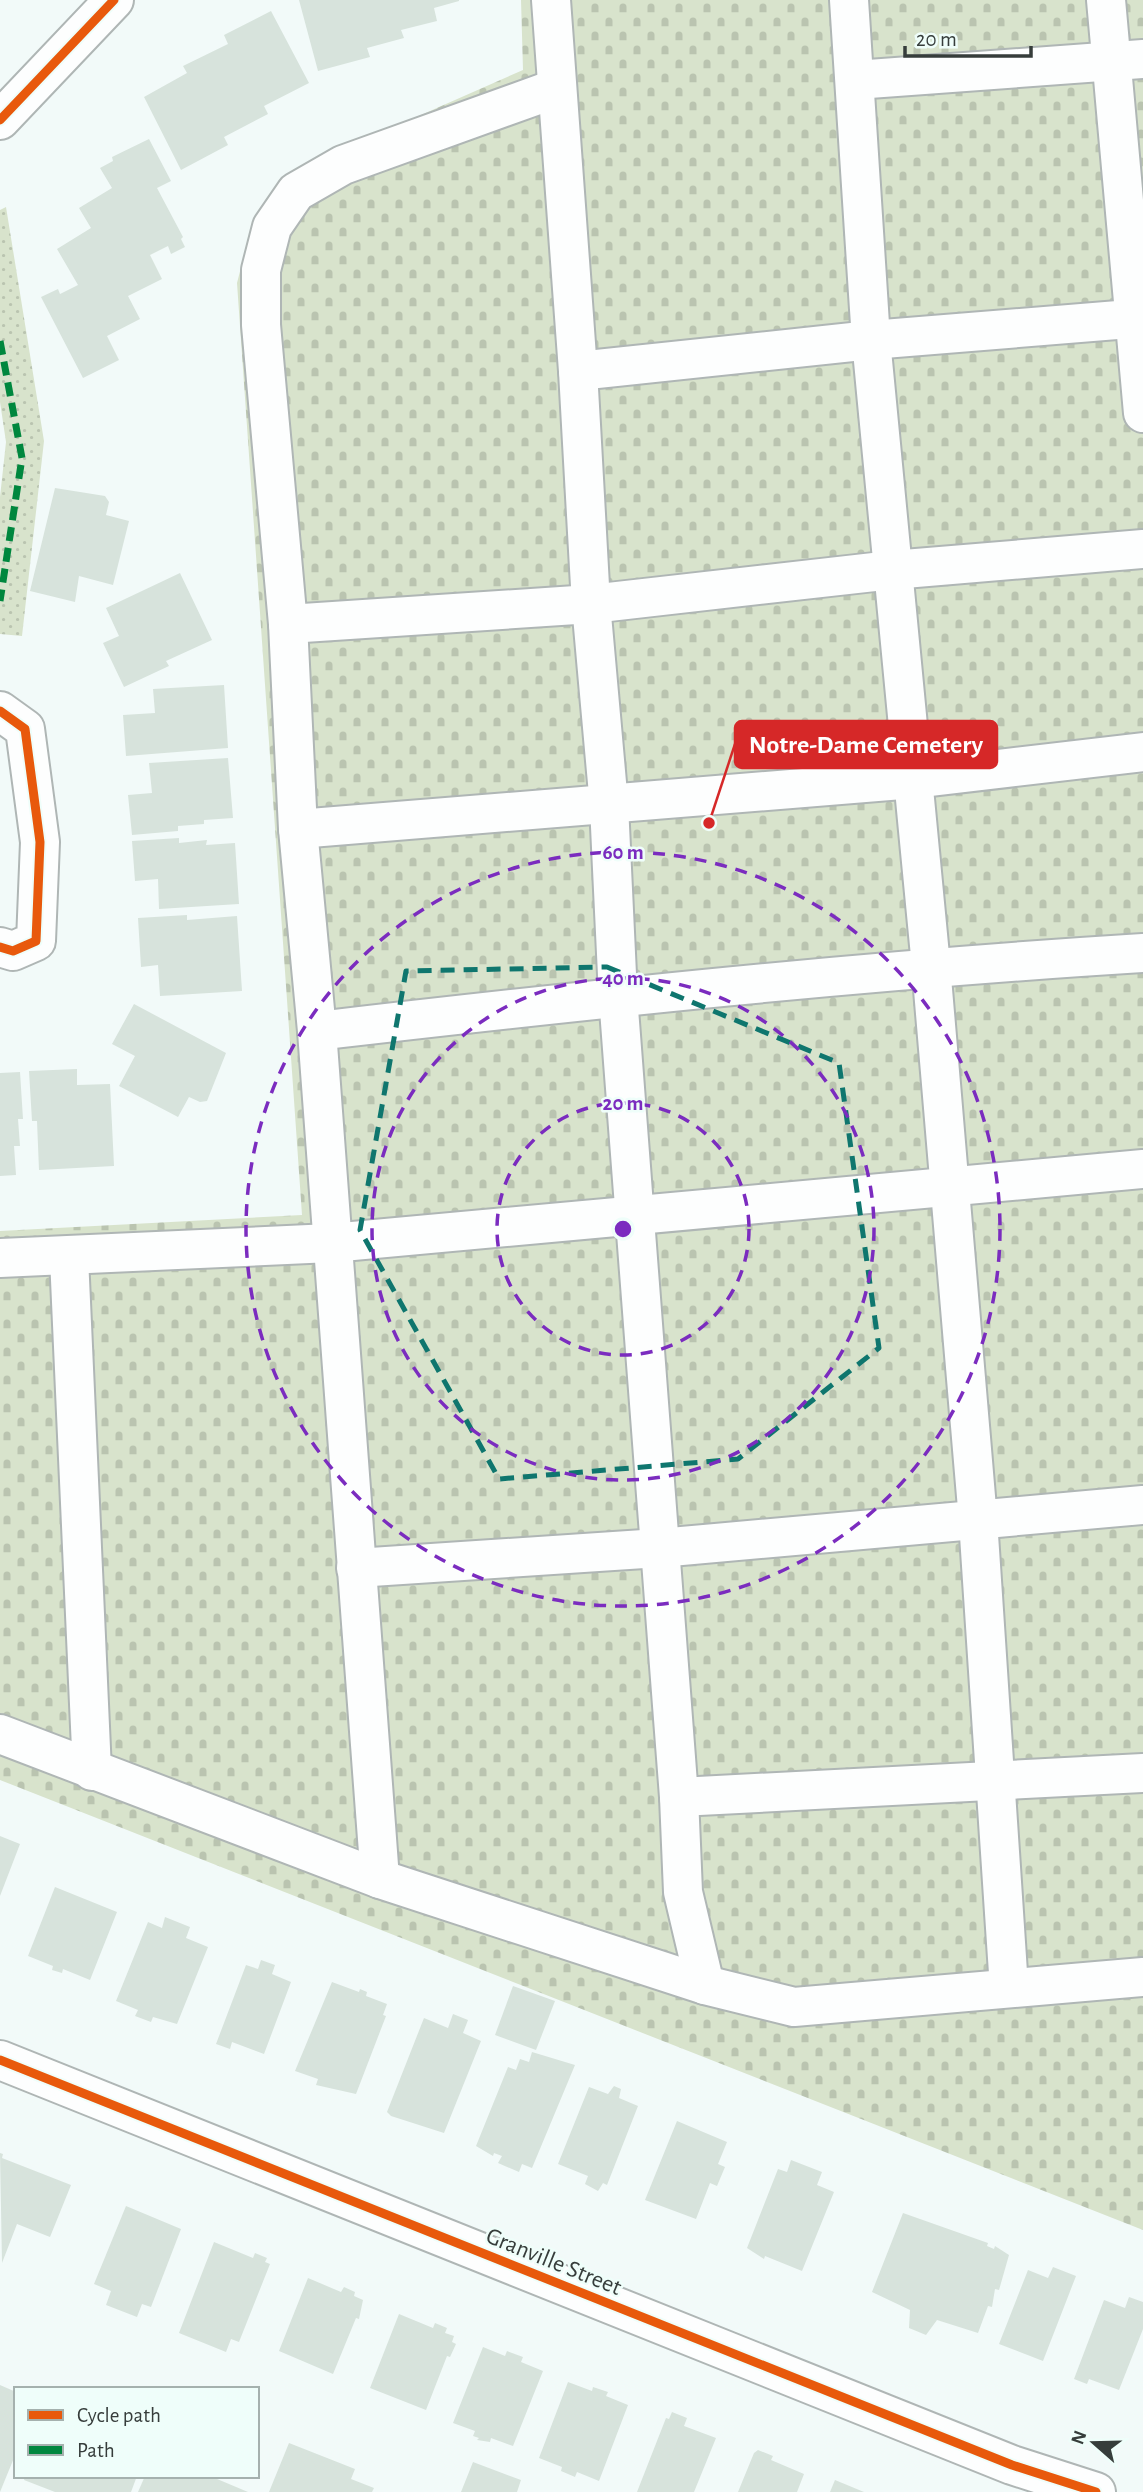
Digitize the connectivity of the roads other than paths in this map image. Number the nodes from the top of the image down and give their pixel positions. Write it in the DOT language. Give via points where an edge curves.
graph roads {
  1 [pos="114,0"];
  2 [pos="551,0"];
  3 [pos="849,0"];
  4 [pos="1106,0"];
  5 [pos="1127,60"];
  6 [pos="855,80"];
  7 [pos="557,88"];
  8 [pos="0,120"];
  9 [pos="1139,318"];
  10 [pos="871,340"];
  11 [pos="578,370"];
  12 [pos="1143,412"];
  13 [pos="1143,549"];
  14 [pos="892,570"];
  15 [pos="591,604"];
  16 [pos="288,624"];
  17 [pos="0,711"];
  18 [pos="1143,752"];
  19 [pos="914,779"];
  20 [pos="609,805"];
  21 [pos="298,829"];
  22 [pos="0,947"];
  23 [pos="1143,953"];
  24 [pos="931,966"];
  25 [pos="618,996"];
  26 [pos="317,1031"];
  27 [pos="1143,1169"];
  28 [pos="949,1187"];
  29 [pos="636,1217"];
  30 [pos="331,1244"];
  31 [pos="69,1257"];
  32 [pos="0,1258"];
  33 [pos="1143,1505"];
  34 [pos="978,1520"];
  35 [pos="659,1548"];
  36 [pos="356,1568"];
  37 [pos="0,1734"];
  38 [pos="92,1770"];
  39 [pos="1143,1773"];
  40 [pos="993,1781"];
  41 [pos="680,1797"];
  42 [pos="380,1878"];
  43 [pos="1143,1977"];
  44 [pos="705,1985"];
  45 [pos="1009,1988"];
  46 [pos="0,2060"];
  47 [pos="1096,2492"];
  1 -- 8 [label="street"];
  2 -- 7 [label="street"];
  3 -- 6 [label="street"];
  4 -- 5 [label="street"];
  5 -- 6 [label="street"];
  5 -- 9 [label="street"];
  6 -- 10 [label="street"];
  7 -- 11 [label="street"];
  7 -- 16 [label="street" via="342,165 296,192 272,227 261,270 261,325"];
  9 -- 10 [label="street"];
  9 -- 12 [label="street"];
  10 -- 11 [label="street"];
  10 -- 14 [label="street"];
  11 -- 15 [label="street"];
  13 -- 14 [label="street"];
  14 -- 15 [label="street"];
  14 -- 19 [label="street"];
  15 -- 16 [label="street"];
  15 -- 20 [label="street"];
  16 -- 21 [label="street"];
  17 -- 22 [label="street" via="25,729 40,842 36,941 13,951"];
  18 -- 19 [label="street"];
  19 -- 20 [label="street"];
  19 -- 24 [label="street"];
  20 -- 21 [label="street"];
  20 -- 25 [label="street"];
  21 -- 26 [label="street"];
  23 -- 24 [label="street"];
  24 -- 25 [label="street"];
  24 -- 28 [label="street"];
  25 -- 26 [label="street"];
  25 -- 29 [label="street"];
  26 -- 30 [label="street"];
  27 -- 28 [label="street"];
  28 -- 29 [label="street"];
  28 -- 34 [label="street"];
  29 -- 30 [label="street"];
  29 -- 35 [label="street"];
  30 -- 31 [label="street"];
  30 -- 36 [label="street"];
  31 -- 32 [label="street"];
  31 -- 38 [label="street"];
  33 -- 34 [label="street"];
  34 -- 35 [label="street"];
  34 -- 40 [label="street"];
  35 -- 36 [label="street"];
  35 -- 41 [label="street"];
  36 -- 42 [label="street"];
  37 -- 38 [label="street"];
  38 -- 42 [label="street"];
  39 -- 40 [label="street"];
  40 -- 41 [label="street"];
  40 -- 45 [label="street"];
  41 -- 44 [label="street" via="683,1892"];
  42 -- 44 [label="street"];
  43 -- 45 [label="street"];
  44 -- 45 [label="street" via="794,2007"];
  46 -- 47 [label="street, Granville Street" via="1012,2465"];
}
